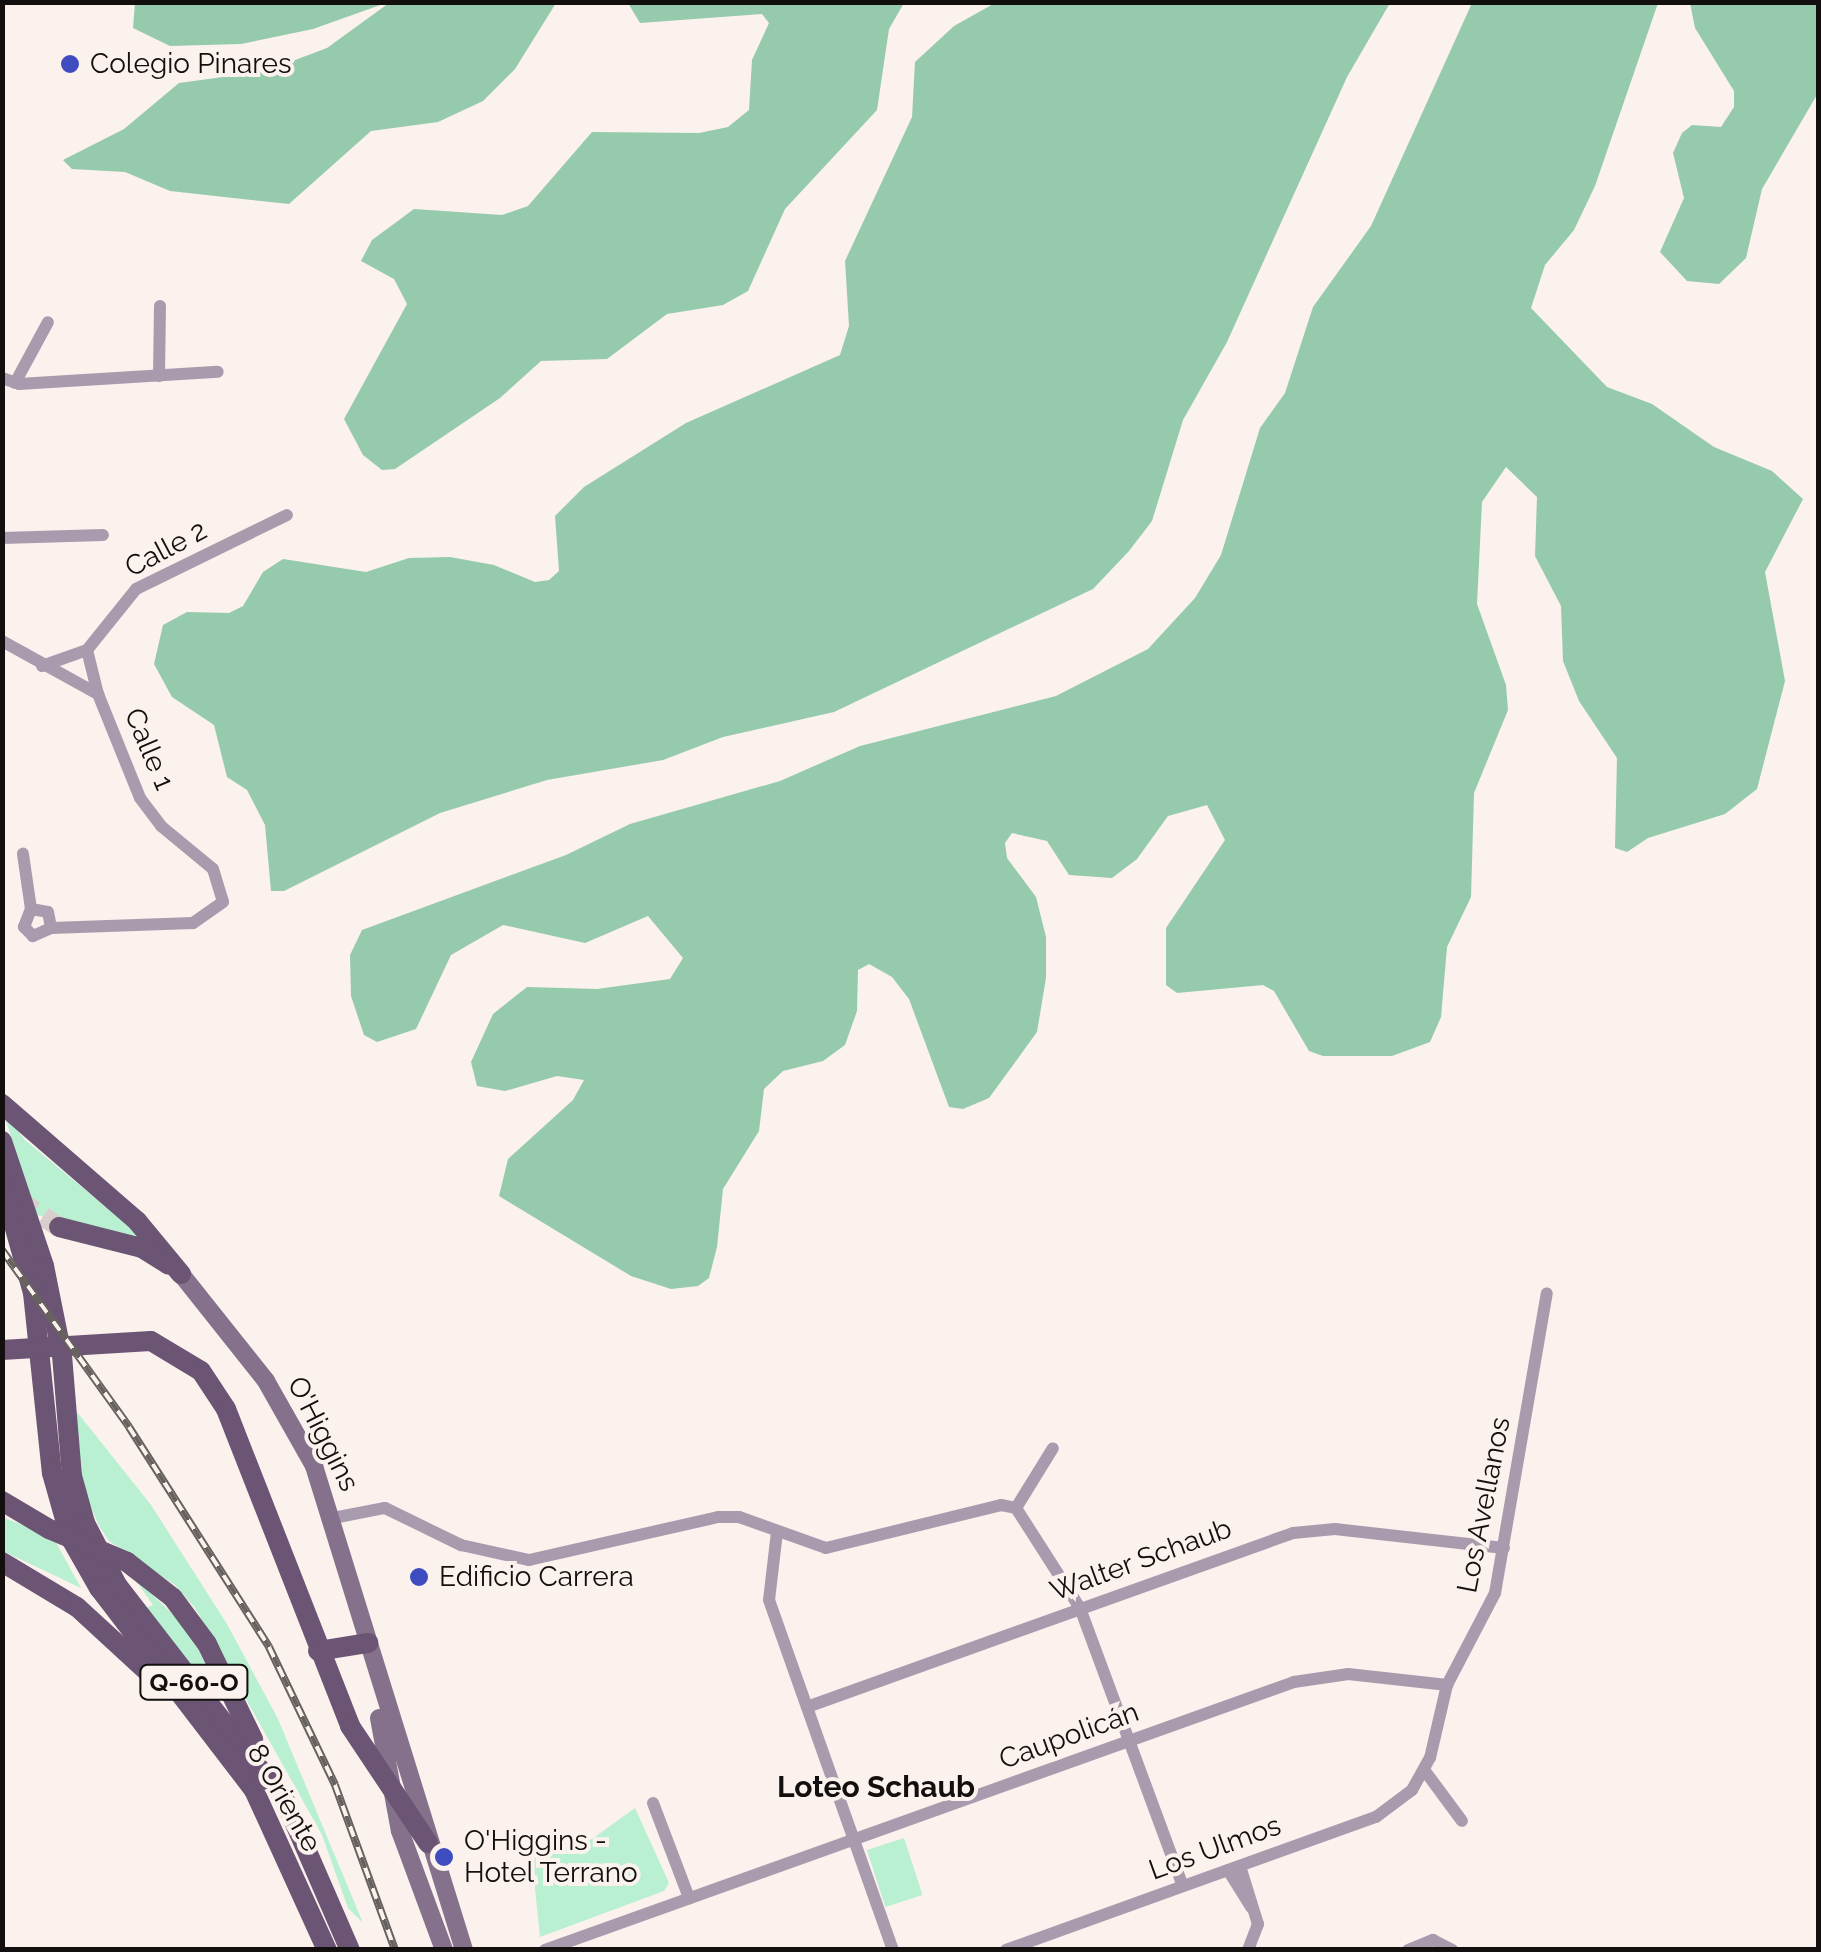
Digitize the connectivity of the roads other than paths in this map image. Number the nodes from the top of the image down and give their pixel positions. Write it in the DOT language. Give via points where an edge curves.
graph roads {
  1 [pos="160,306"];
  2 [pos="48,322"];
  3 [pos="218,372"];
  4 [pos="159,376"];
  5 [pos="8,380"];
  6 [pos="288,515"];
  7 [pos="103,535"];
  8 [pos="2,538"];
  9 [pos="2,642"];
  10 [pos="87,650"];
  11 [pos="42,666"];
  12 [pos="98,694"];
  13 [pos="23,854"];
  14 [pos="31,909"];
  15 [pos="50,928"];
  16 [pos="2,1104"];
  17 [pos="2,1140"];
  18 [pos="2,1182"];
  19 [pos="132,1216"];
  20 [pos="59,1228"];
  21 [pos="113,1241"];
  22 [pos="181,1274"];
  23 [pos="1547,1294"];
  24 [pos="2,1350"];
  25 [pos="1053,1448"];
  26 [pos="2,1500"];
  27 [pos="1016,1508"];
  28 [pos="333,1518"];
  29 [pos="777,1532"];
  30 [pos="1504,1548"];
  31 [pos="2,1562"];
  32 [pos="1080,1608"];
  33 [pos="368,1643"];
  34 [pos="318,1651"];
  35 [pos="1447,1685"];
  36 [pos="807,1707"];
  37 [pos="217,1738"];
  38 [pos="1129,1741"];
  39 [pos="1425,1770"];
  40 [pos="390,1790"];
  41 [pos="286,1803"];
  42 [pos="653,1803"];
  43 [pos="1462,1820"];
  44 [pos="854,1840"];
  45 [pos="428,1842"];
  46 [pos="1234,1868"];
  47 [pos="1183,1886"];
  48 [pos="690,1898"];
  49 [pos="892,1949"];
  50 [pos="327,1950"];
  51 [pos="350,1950"];
  52 [pos="444,1950"];
  53 [pos="464,1950"];
  54 [pos="546,1950"];
  55 [pos="1006,1950"];
  56 [pos="1248,1950"];
  57 [pos="1408,1950"];
  58 [pos="1453,1950"];
  1 -- 4 [label="street"];
  2 -- 5 [label="street"];
  3 -- 4 [label="street"];
  4 -- 5 [label="street"];
  6 -- 10 [label="street, Calle 2" via="136,590"];
  7 -- 8 [label="street"];
  9 -- 11 [label="street, Calle 1"];
  10 -- 11 [label="street"];
  10 -- 12 [label="street"];
  11 -- 12 [label="street, Calle 1"];
  12 -- 15 [label="street, Calle 1" via="140,798 161,826 213,868 223,902 192,924"];
  13 -- 14 [label="street"];
  14 -- 15 [label="street" via="48,912"];
  14 -- 15 [label="street" via="23,920 27,932 40,936"];
  16 -- 19 [label="main road"];
  17 -- 41 [label="main road, 8 Oriente / Q-60-O" via="28,1203 52,1303 85,1522 102,1560"];
  18 -- 37 [label="main road, 8 Oriente / Q-60-O" via="32,1292 61,1512 75,1547"];
  19 -- 21 [label="main road"];
  19 -- 22 [label="main road"];
  20 -- 21 [label="main road"];
  21 -- 22 [label="main road" via="150,1252"];
  22 -- 28 [label="main road, O'Higgins" via="282,1406"];
  23 -- 30 [label="street, Los Avellanos"];
  24 -- 34 [label="main road" via="128,1340 175,1350 218,1395"];
  25 -- 27 [label="street"];
  26 -- 41 [label="main road" via="49,1530 136,1567 173,1598 213,1655"];
  27 -- 29 [label="street" via="994,1506 836,1548"];
  27 -- 32 [label="street"];
  28 -- 29 [label="street" via="386,1508 461,1545 529,1560 718,1517"];
  28 -- 33 [label="main road, O'Higgins"];
  29 -- 36 [label="street" via="767,1592"];
  30 -- 32 [label="street, Walter Schaub" via="1334,1530 1292,1532"];
  30 -- 35 [label="street, Los Avellanos" via="1485,1621"];
  31 -- 37 [label="main road" via="93,1620"];
  32 -- 36 [label="street, Walter Schaub"];
  32 -- 38 [label="street"];
  33 -- 34 [label="main road"];
  33 -- 40 [label="main road, O'Higgins"];
  33 -- 45 [label="main road, O'Higgins"];
  34 -- 40 [label="main road" via="356,1739"];
  35 -- 38 [label="street, Caupolicán" via="1368,1675 1312,1678"];
  35 -- 39 [label="street, Los Avellanos"];
  36 -- 44 [label="street"];
  37 -- 50 [label="main road, 8 Oriente / Q-60-O" via="274,1826"];
  38 -- 44 [label="street, Caupolicán"];
  38 -- 47 [label="street"];
  39 -- 43 [label="street"];
  39 -- 46 [label="street, Los Ulmos" via="1404,1798 1376,1817"];
  40 -- 45 [label="main road"];
  40 -- 52 [label="main road, O'Higgins"];
  41 -- 51 [label="main road, 8 Oriente / Q-60-O"];
  42 -- 48 [label="street"];
  44 -- 48 [label="street, Caupolicán"];
  44 -- 49 [label="street"];
  45 -- 53 [label="main road, O'Higgins"];
  46 -- 47 [label="street, Los Ulmos"];
  46 -- 56 [label="street" via="1258,1930"];
  47 -- 55 [label="street, Los Ulmos"];
  48 -- 54 [label="street, Caupolicán"];
  57 -- 58 [label="street" via="1439,1940"];
}
